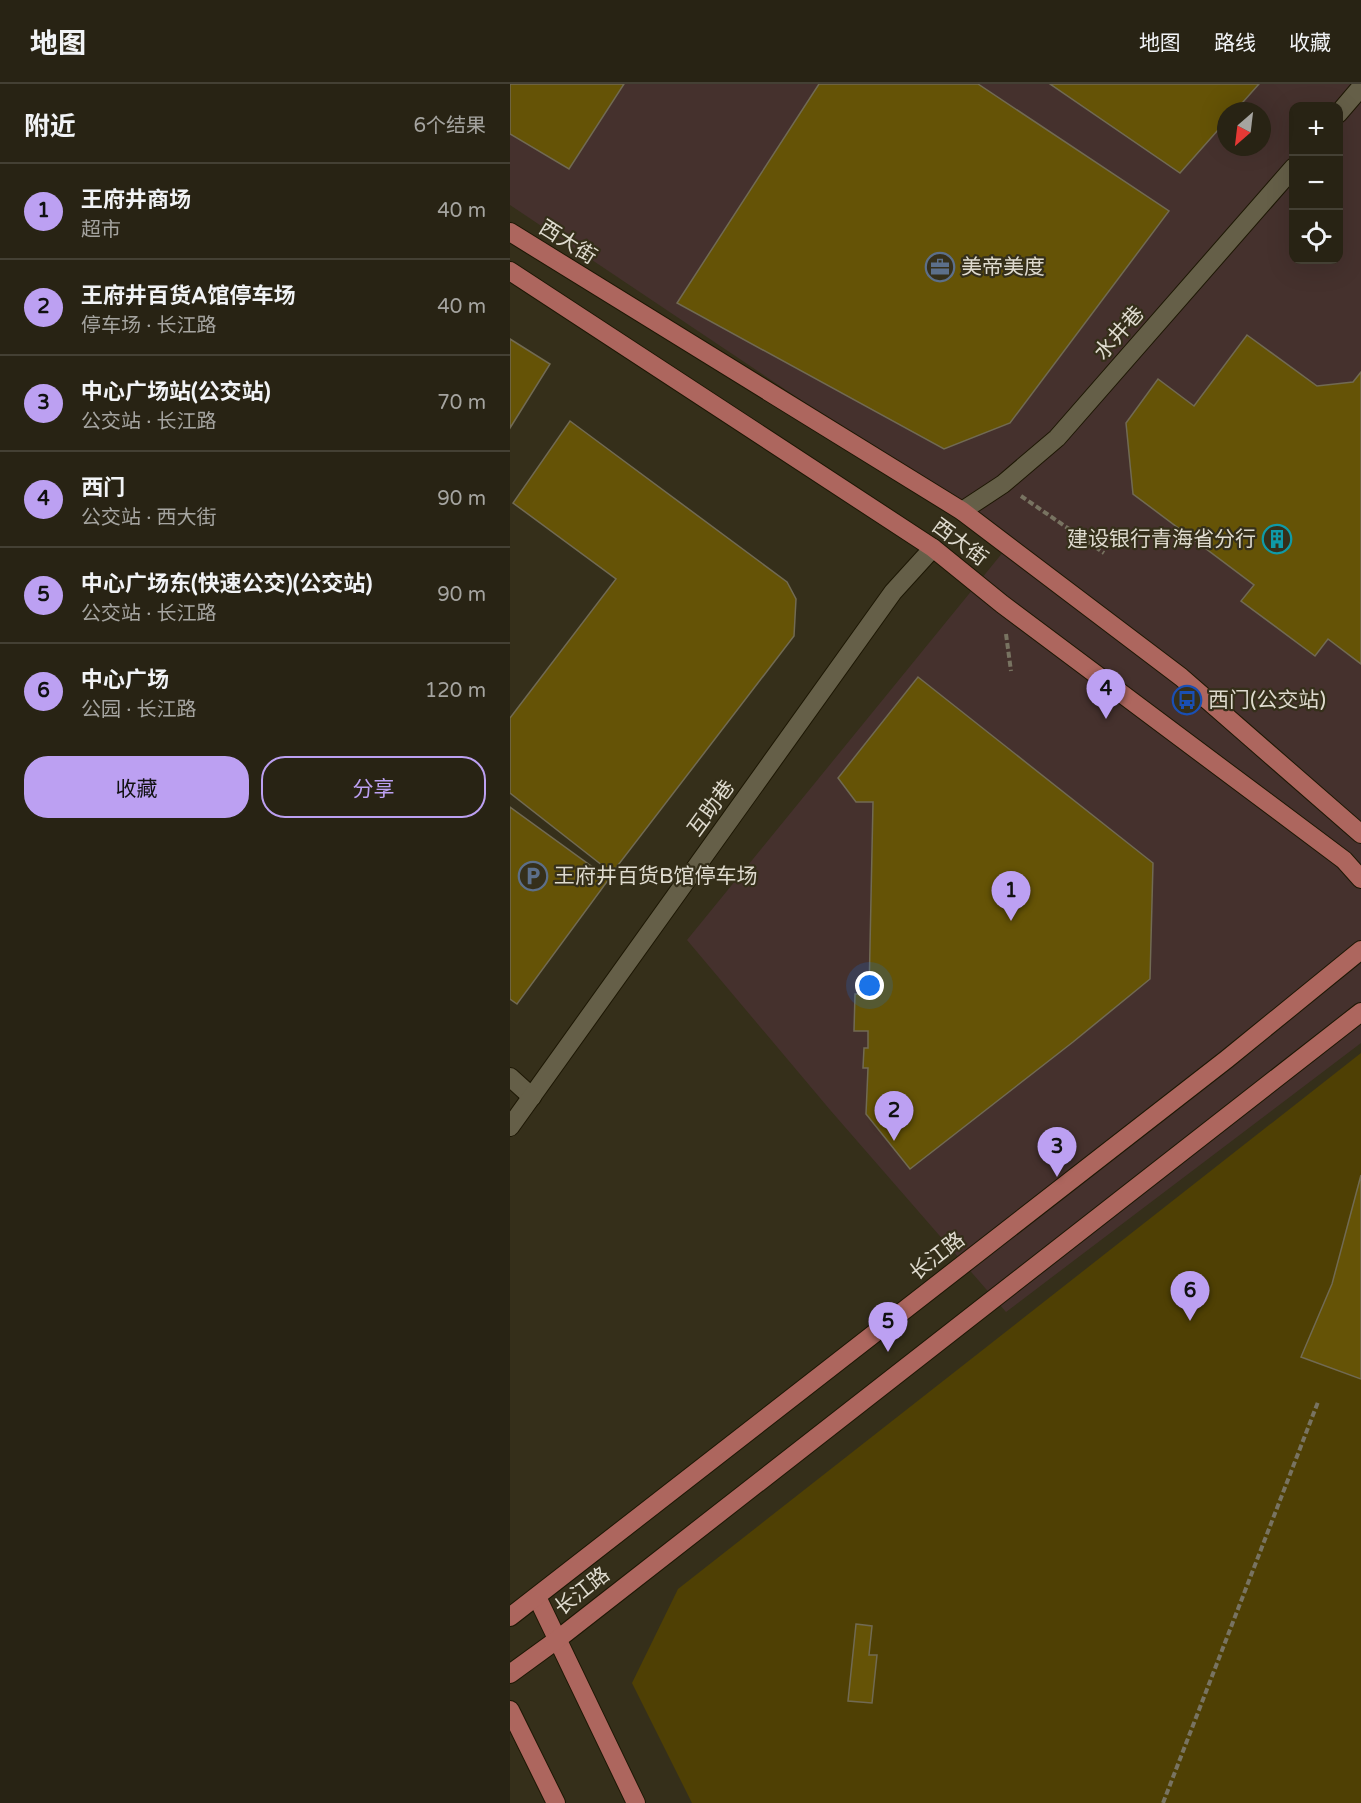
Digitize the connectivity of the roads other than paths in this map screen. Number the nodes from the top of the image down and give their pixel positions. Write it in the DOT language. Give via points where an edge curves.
graph roads {
  1 [pos="1361,87"];
  2 [pos="1343,108"];
  3 [pos="1289,172"];
  4 [pos="510,232"];
  5 [pos="510,271"];
  6 [pos="962,511"];
  7 [pos="933,548"];
  8 [pos="1361,834"];
  9 [pos="1361,879"];
  10 [pos="1361,950"];
  11 [pos="1361,1012"];
  12 [pos="510,1077"];
  13 [pos="532,1096"];
  14 [pos="510,1127"];
  15 [pos="537,1597"];
  16 [pos="510,1617"];
  17 [pos="558,1639"];
  18 [pos="510,1674"];
  19 [pos="510,1710"];
  20 [pos="556,1803"];
  21 [pos="636,1803"];
  1 -- 2 [label="street"];
  3 -- 6 [label="street, 水井巷" via="1057,438 1003,484"];
  4 -- 6 [label="main road, 西大街"];
  5 -- 7 [label="main road, 西大街"];
  6 -- 8 [label="main road, 西大街" via="1181,676"];
  7 -- 9 [label="main road, 西大街" via="1344,860"];
  7 -- 13 [label="street, 互助巷" via="893,592"];
  10 -- 15 [label="main road, 长江路"];
  11 -- 17 [label="main road, 长江路"];
  12 -- 13 [label="street"];
  13 -- 14 [label="street, 互助巷"];
  15 -- 16 [label="main road, 长江路"];
  15 -- 17 [label="main road"];
  17 -- 18 [label="main road, 长江路"];
  17 -- 21 [label="main road"];
  19 -- 20 [label="main road"];
}
